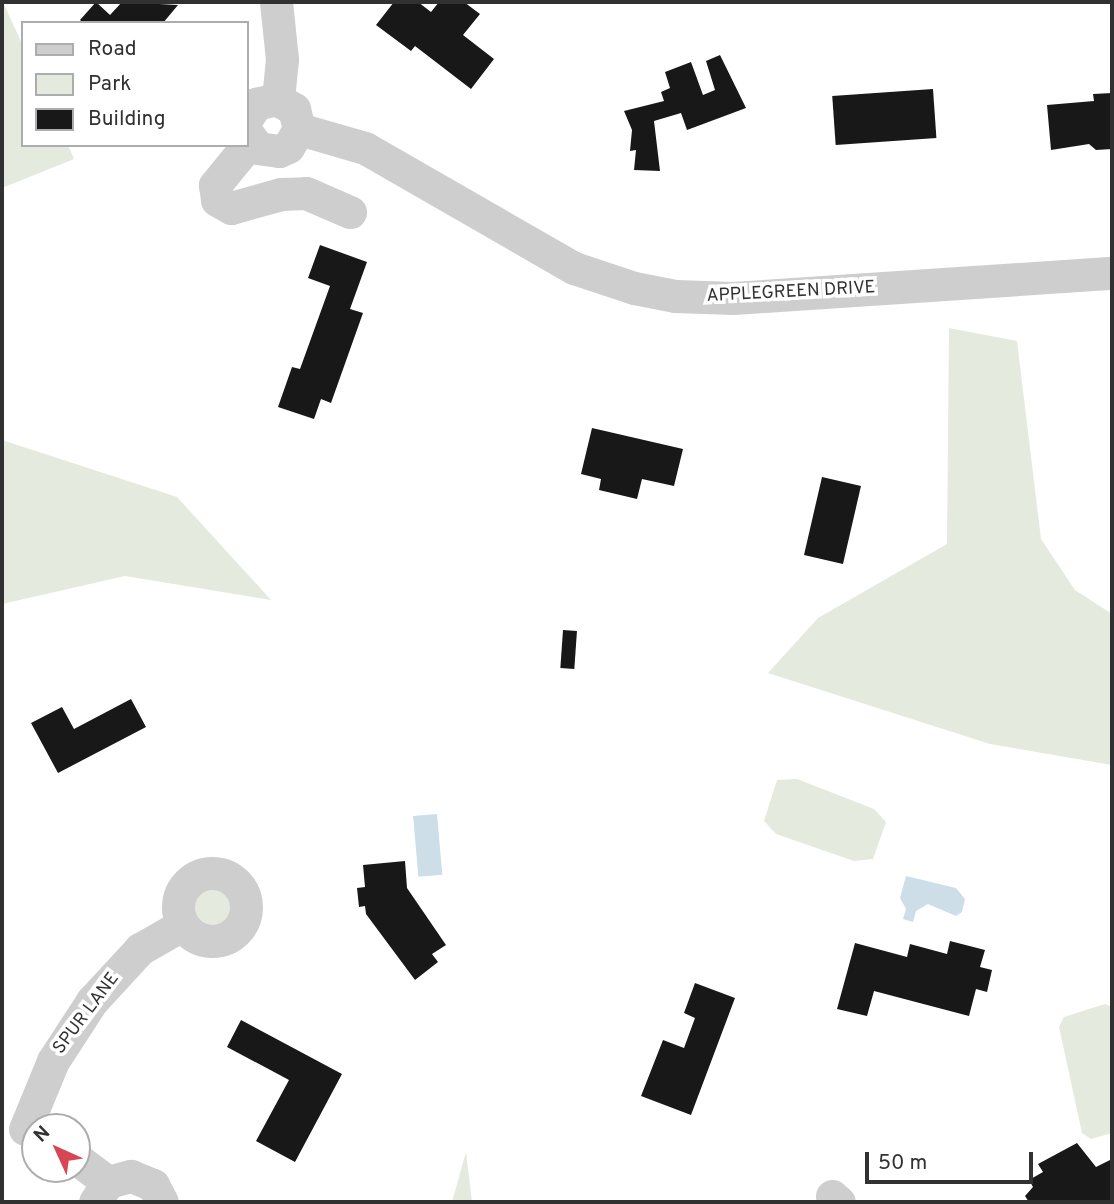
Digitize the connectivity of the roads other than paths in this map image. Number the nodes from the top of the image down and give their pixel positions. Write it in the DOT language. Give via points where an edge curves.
graph roads {
  1 [pos="276,2"];
  2 [pos="278,99"];
  3 [pos="299,129"];
  4 [pos="248,131"];
  5 [pos="238,147"];
  6 [pos="350,212"];
  7 [pos="1112,273"];
  8 [pos="182,925"];
  9 [pos="30,1113"];
  10 [pos="101,1192"];
  11 [pos="162,1202"];
  1 -- 2 [label="street" via="282,59"];
  2 -- 3 [label="street" via="294,109"];
  2 -- 4 [label="street" via="256,104"];
  3 -- 4 [label="street" via="295,139 279,151 258,148"];
  3 -- 7 [label="street, APPLEGREEN DRIVE" via="365,148 574,268 675,296 733,298"];
  5 -- 6 [label="street" via="215,186 218,200 231,208 281,194 306,193"];
  8 -- 9 [label="street, SPUR LANE" via="140,949 92,1001 53,1061"];
  10 -- 11 [label="street" via="131,1175 153,1185"];
}
